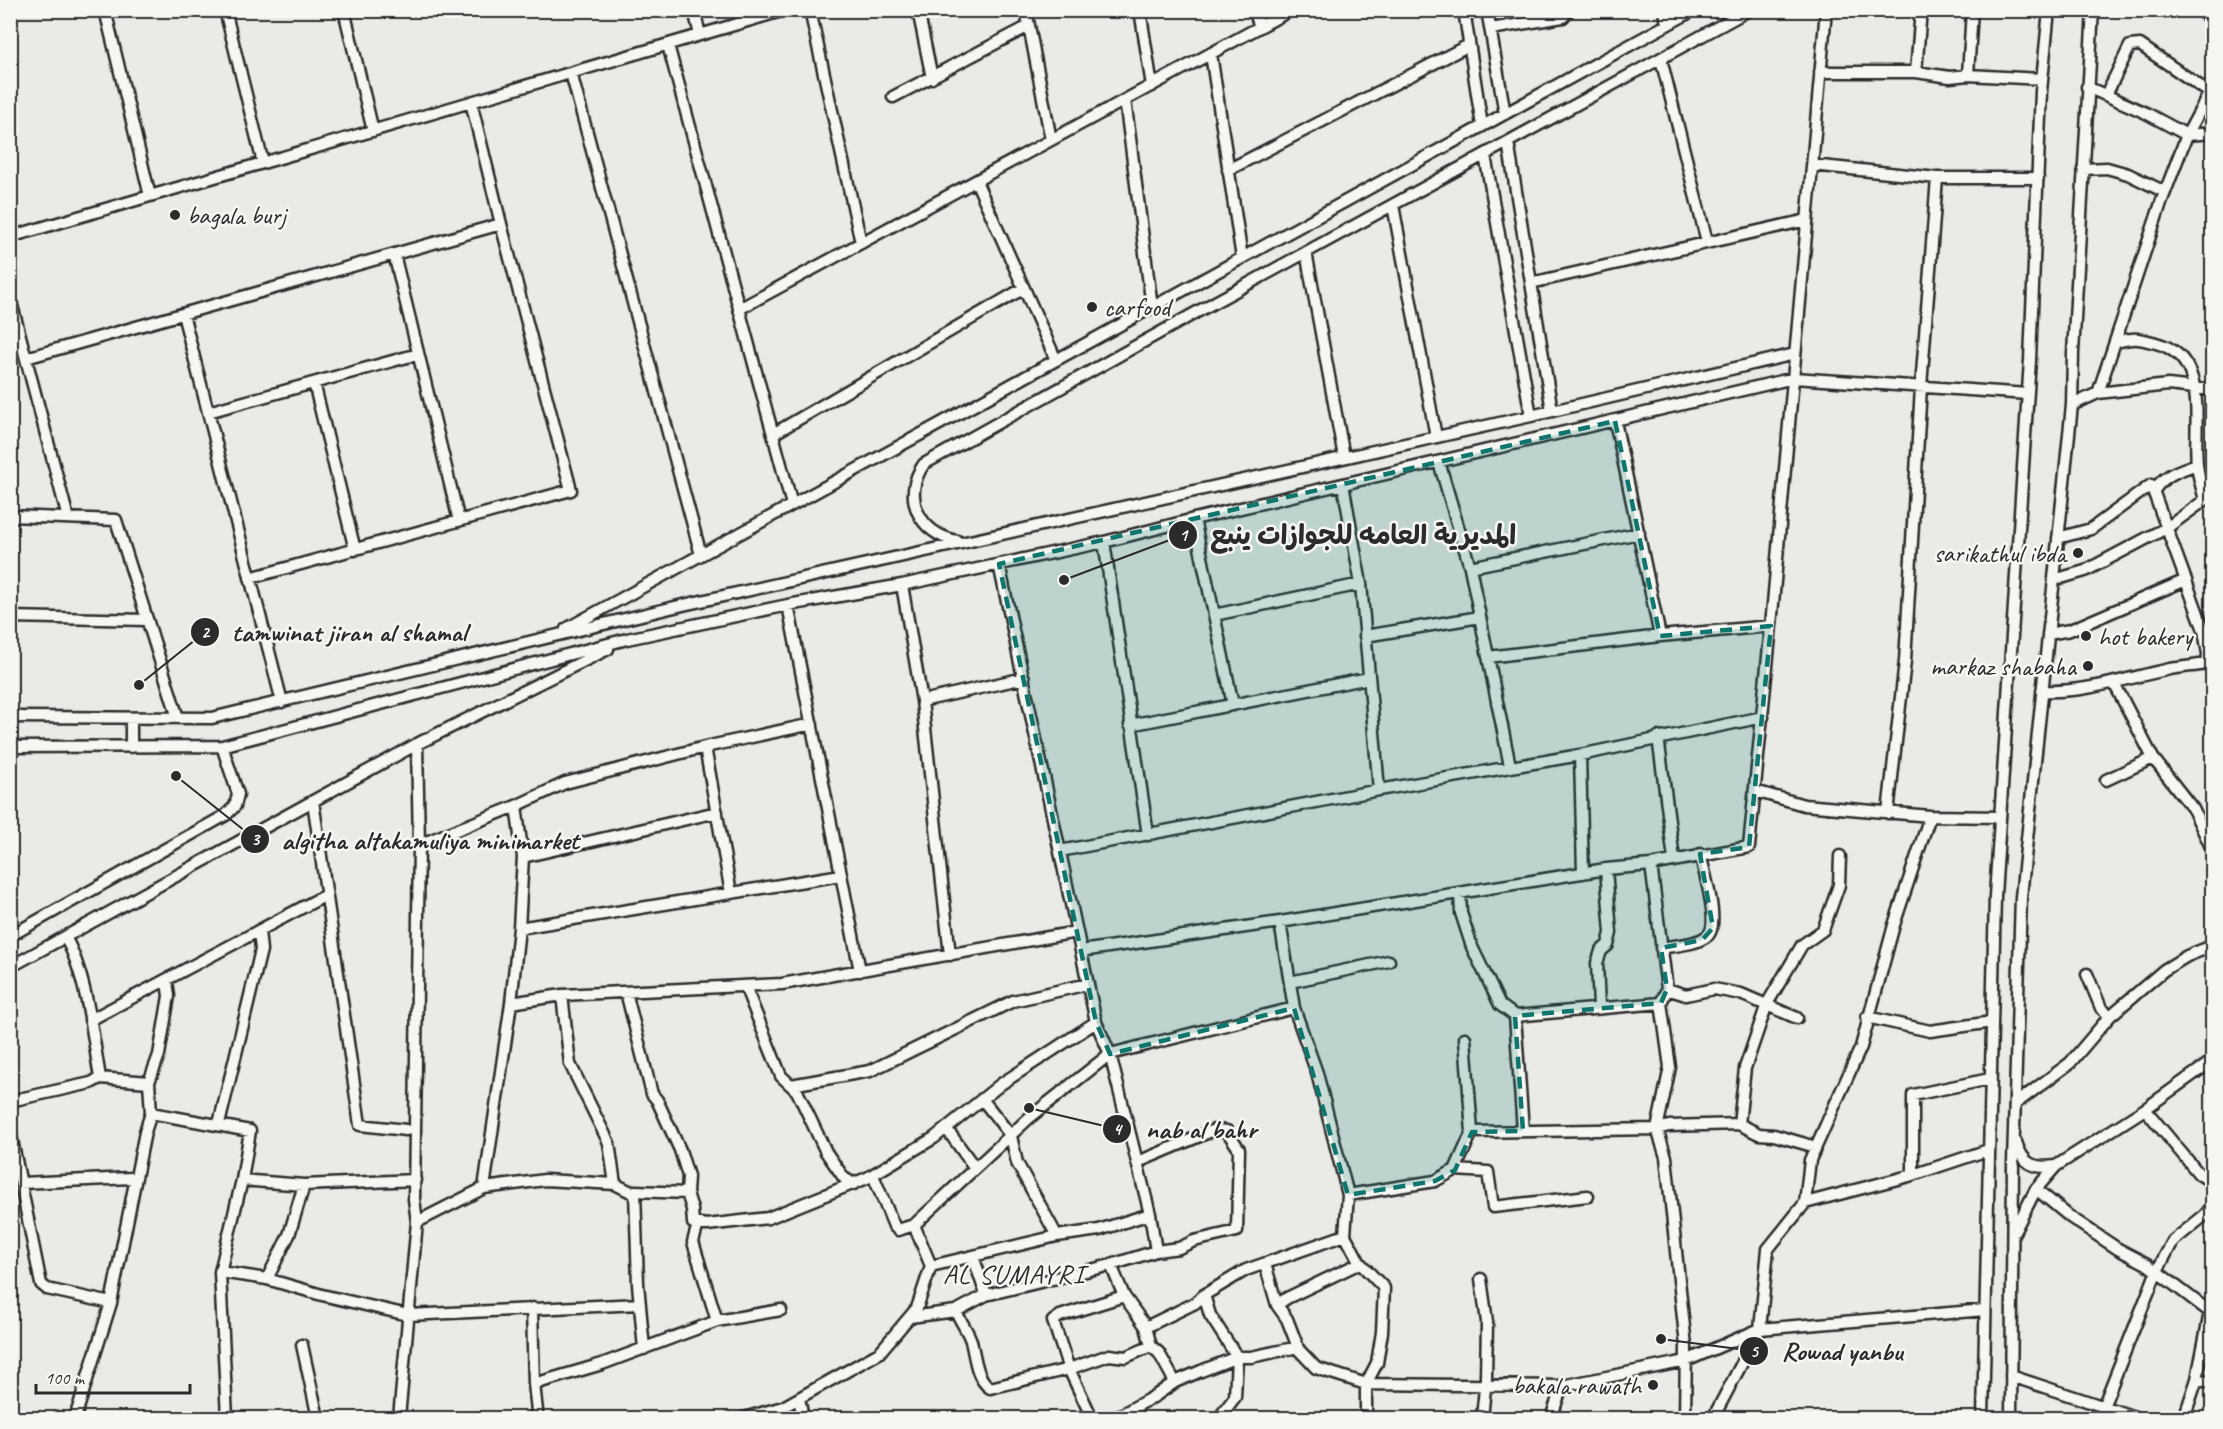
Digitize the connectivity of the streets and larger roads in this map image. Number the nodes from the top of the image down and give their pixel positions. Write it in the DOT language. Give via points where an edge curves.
graph roads {
  1 [pos="105,10"];
  2 [pos="225,10"];
  3 [pos="344,10"];
  4 [pos="694,10"];
  5 [pos="785,10"];
  6 [pos="810,10"];
  7 [pos="918,10"];
  8 [pos="1026,10"];
  9 [pos="1140,10"];
  10 [pos="1254,10"];
  11 [pos="1291,10"];
  12 [pos="1464,10"];
  13 [pos="1487,10"];
  14 [pos="1569,10"];
  15 [pos="1665,10"];
  16 [pos="1694,10"];
  17 [pos="1749,10"];
  18 [pos="1826,10"];
  19 [pos="1921,10"];
  20 [pos="1972,10"];
  21 [pos="2049,10"];
  22 [pos="2092,10"];
  23 [pos="2199,10"];
  24 [pos="2212,20"];
  25 [pos="1667,25"];
  26 [pos="1029,26"];
  27 [pos="1260,27"];
  28 [pos="1491,29"];
  29 [pos="700,35"];
  30 [pos="668,45"];
  31 [pos="1469,45"];
  32 [pos="1211,54"];
  33 [pos="1661,59"];
  34 [pos="1820,72"];
  35 [pos="1916,72"];
  36 [pos="571,73"];
  37 [pos="1968,75"];
  38 [pos="932,78"];
  39 [pos="2042,79"];
  40 [pos="1152,86"];
  41 [pos="2087,87"];
  42 [pos="2211,91"];
  43 [pos="2106,95"];
  44 [pos="893,97"];
  45 [pos="1125,100"];
  46 [pos="471,102"];
  47 [pos="1505,114"];
  48 [pos="1482,126"];
  49 [pos="373,131"];
  50 [pos="2212,133"];
  51 [pos="2187,135"];
  52 [pos="1051,140"];
  53 [pos="1508,142"];
  54 [pos="1485,155"];
  55 [pos="262,163"];
  56 [pos="1812,165"];
  57 [pos="2083,169"];
  58 [pos="1228,170"];
  59 [pos="1937,178"];
  60 [pos="2038,178"];
  61 [pos="976,181"];
  62 [pos="2165,192"];
  63 [pos="150,196"];
  64 [pos="1394,205"];
  65 [pos="1807,220"];
  66 [pos="501,224"];
  67 [pos="10,237"];
  68 [pos="1707,242"];
  69 [pos="861,243"];
  70 [pos="1306,252"];
  71 [pos="394,254"];
  72 [pos="1242,258"];
  73 [pos="1531,283"];
  74 [pos="1024,288"];
  75 [pos="10,298"];
  76 [pos="1152,307"];
  77 [pos="739,309"];
  78 [pos="183,314"];
  79 [pos="2116,342"];
  80 [pos="418,354"];
  81 [pos="1796,354"];
  82 [pos="26,358"];
  83 [pos="1056,360"];
  84 [pos="1794,378"];
  85 [pos="314,382"];
  86 [pos="1921,387"];
  87 [pos="2196,388"];
  88 [pos="2212,390"];
  89 [pos="2098,393"];
  90 [pos="2028,394"];
  91 [pos="2072,405"];
  92 [pos="1552,411"];
  93 [pos="208,412"];
  94 [pos="1531,416"];
  95 [pos="1615,421"];
  96 [pos="772,434"];
  97 [pos="1436,437"];
  98 [pos="1344,458"];
  99 [pos="1439,462"];
  100 [pos="2197,464"];
  101 [pos="1343,484"];
  102 [pos="2151,485"];
  103 [pos="2209,497"];
  104 [pos="792,505"];
  105 [pos="10,516"];
  106 [pos="68,518"];
  107 [pos="1194,519"];
  108 [pos="459,521"];
  109 [pos="2168,527"];
  110 [pos="1639,533"];
  111 [pos="2058,538"];
  112 [pos="963,542"];
  113 [pos="1104,542"];
  114 [pos="355,550"];
  115 [pos="701,555"];
  116 [pos="999,564"];
  117 [pos="1470,567"];
  118 [pos="250,578"];
  119 [pos="2054,580"];
  120 [pos="2186,580"];
  121 [pos="1361,584"];
  122 [pos="902,585"];
  123 [pos="788,605"];
  124 [pos="1214,615"];
  125 [pos="10,617"];
  126 [pos="1480,617"];
  127 [pos="147,620"];
  128 [pos="1771,626"];
  129 [pos="2048,634"];
  130 [pos="553,636"];
  131 [pos="1365,636"];
  132 [pos="1660,636"];
  133 [pos="627,639"];
  134 [pos="1488,657"];
  135 [pos="2210,668"];
  136 [pos="1024,678"];
  137 [pos="1369,678"];
  138 [pos="2114,683"];
  139 [pos="2042,691"];
  140 [pos="922,701"];
  141 [pos="282,702"];
  142 [pos="1233,705"];
  143 [pos="10,717"];
  144 [pos="1763,717"];
  145 [pos="131,718"];
  146 [pos="178,718"];
  147 [pos="812,723"];
  148 [pos="1130,725"];
  149 [pos="1658,737"];
  150 [pos="417,744"];
  151 [pos="222,746"];
  152 [pos="10,747"];
  153 [pos="131,747"];
  154 [pos="705,747"];
  155 [pos="1580,755"];
  156 [pos="2152,758"];
  157 [pos="1510,766"];
  158 [pos="2106,780"];
  159 [pos="1380,790"];
  160 [pos="1755,791"];
  161 [pos="313,801"];
  162 [pos="516,806"];
  163 [pos="717,812"];
  164 [pos="1888,813"];
  165 [pos="1930,816"];
  166 [pos="2000,817"];
  167 [pos="1148,835"];
  168 [pos="418,845"];
  169 [pos="2212,849"];
  170 [pos="1060,851"];
  171 [pos="1700,854"];
  172 [pos="1840,856"];
  173 [pos="523,857"];
  174 [pos="1674,859"];
  175 [pos="1651,865"];
  176 [pos="1606,869"];
  177 [pos="1583,873"];
  178 [pos="841,875"];
  179 [pos="731,892"];
  180 [pos="1460,893"];
  181 [pos="326,896"];
  182 [pos="1280,922"];
  183 [pos="519,928"];
  184 [pos="259,931"];
  185 [pos="1077,932"];
  186 [pos="10,936"];
  187 [pos="65,937"];
  188 [pos="2212,946"];
  189 [pos="1661,948"];
  190 [pos="1081,951"];
  191 [pos="950,955"];
  192 [pos="1389,961"];
  193 [pos="10,967"];
  194 [pos="860,971"];
  195 [pos="2087,974"];
  196 [pos="167,981"];
  197 [pos="1290,982"];
  198 [pos="1088,984"];
  199 [pos="746,986"];
  200 [pos="1666,989"];
  201 [pos="626,992"];
  202 [pos="562,995"];
  203 [pos="511,1003"];
  204 [pos="1661,1003"];
  205 [pos="1767,1004"];
  206 [pos="1294,1008"];
  207 [pos="1599,1008"];
  208 [pos="1515,1016"];
  209 [pos="2110,1016"];
  210 [pos="1868,1017"];
  211 [pos="1797,1018"];
  212 [pos="90,1020"];
  213 [pos="1096,1022"];
  214 [pos="1992,1022"];
  215 [pos="1465,1038"];
  216 [pos="1110,1054"];
  217 [pos="2212,1061"];
  218 [pos="100,1078"];
  219 [pos="1990,1079"];
  220 [pos="148,1082"];
  221 [pos="791,1085"];
  222 [pos="982,1099"];
  223 [pos="10,1101"];
  224 [pos="2015,1104"];
  225 [pos="2145,1109"];
  226 [pos="151,1113"];
  227 [pos="219,1124"];
  228 [pos="1739,1124"];
  229 [pos="946,1128"];
  230 [pos="1657,1129"];
  231 [pos="10,1130"];
  232 [pos="406,1130"];
  233 [pos="1523,1131"];
  234 [pos="1472,1132"];
  235 [pos="2014,1134"];
  236 [pos="1011,1136"];
  237 [pos="1816,1147"];
  238 [pos="1988,1149"];
  239 [pos="1138,1162"];
  240 [pos="2056,1166"];
  241 [pos="975,1168"];
  242 [pos="1455,1170"];
  243 [pos="873,1174"];
  244 [pos="1913,1175"];
  245 [pos="131,1178"];
  246 [pos="242,1180"];
  247 [pos="415,1180"];
  248 [pos="2212,1182"];
  249 [pos="21,1183"];
  250 [pos="615,1184"];
  251 [pos="854,1184"];
  252 [pos="304,1185"];
  253 [pos="484,1188"];
  254 [pos="2036,1189"];
  255 [pos="635,1191"];
  256 [pos="687,1193"];
  257 [pos="1348,1195"];
  258 [pos="1588,1196"];
  259 [pos="1805,1203"];
  260 [pos="2212,1206"];
  261 [pos="1150,1214"];
  262 [pos="417,1222"];
  263 [pos="698,1224"];
  264 [pos="914,1225"];
  265 [pos="1345,1235"];
  266 [pos="1057,1236"];
  267 [pos="2012,1237"];
  268 [pos="1156,1251"];
  269 [pos="974,1256"];
  270 [pos="1360,1263"];
  271 [pos="1265,1264"];
  272 [pos="1111,1265"];
  273 [pos="932,1266"];
  274 [pos="220,1272"];
  275 [pos="2156,1273"];
  276 [pos="267,1279"];
  277 [pos="1481,1279"];
  278 [pos="986,1295"];
  279 [pos="1204,1295"];
  280 [pos="1124,1296"];
  281 [pos="111,1303"];
  282 [pos="640,1304"];
  283 [pos="1277,1305"];
  284 [pos="2211,1307"];
  285 [pos="532,1308"];
  286 [pos="781,1310"];
  287 [pos="1985,1310"];
  288 [pos="956,1311"];
  289 [pos="408,1315"];
  290 [pos="909,1317"];
  291 [pos="717,1321"];
  292 [pos="1146,1327"];
  293 [pos="1760,1329"];
  294 [pos="302,1345"];
  295 [pos="1151,1346"];
  296 [pos="1298,1347"];
  297 [pos="644,1350"];
  298 [pos="1237,1357"];
  299 [pos="1686,1361"];
  300 [pos="1069,1369"];
  301 [pos="2011,1376"];
  302 [pos="2197,1379"];
  303 [pos="1175,1382"];
  304 [pos="2212,1383"];
  305 [pos="534,1384"];
  306 [pos="1366,1384"];
  307 [pos="1484,1386"];
  308 [pos="1562,1386"];
  309 [pos="799,1398"];
  310 [pos="2103,1407"];
  311 [pos="75,1419"];
  312 [pos="227,1419"];
  313 [pos="318,1419"];
  314 [pos="399,1419"];
  315 [pos="534,1419"];
  316 [pos="744,1419"];
  317 [pos="803,1419"];
  318 [pos="1092,1419"];
  319 [pos="1115,1419"];
  320 [pos="1219,1419"];
  321 [pos="1366,1419"];
  322 [pos="1482,1419"];
  323 [pos="1551,1419"];
  324 [pos="1685,1419"];
  325 [pos="1713,1419"];
  326 [pos="1983,1419"];
  327 [pos="2011,1419"];
  328 [pos="2138,1419"];
  329 [pos="2184,1419"];
  1 -- 63 [label="street"];
  2 -- 55 [label="street"];
  3 -- 49 [label="street"];
  4 -- 29 [label="street"];
  5 -- 29 [label="street"];
  6 -- 69 [label="street"];
  7 -- 38 [label="street"];
  8 -- 26 [label="street"];
  9 -- 40 [label="street"];
  10 -- 27 [label="street"];
  11 -- 27 [label="street"];
  12 -- 31 [label="street"];
  13 -- 28 [label="street"];
  14 -- 28 [label="street" via="1563,17"];
  15 -- 25 [label="street"];
  16 -- 25 [label="street"];
  17 -- 33 [label="street"];
  18 -- 34 [label="street"];
  19 -- 35 [label="street"];
  20 -- 37 [label="street"];
  21 -- 39 [label="street"];
  22 -- 41 [label="street"];
  23 -- 24 [label="street"];
  25 -- 47 [label="street"];
  26 -- 38 [label="street"];
  26 -- 52 [label="street"];
  27 -- 32 [label="street"];
  28 -- 47 [label="street"];
  29 -- 30 [label="street"];
  30 -- 36 [label="street"];
  30 -- 77 [label="street"];
  31 -- 48 [label="street"];
  31 -- 58 [label="street"];
  32 -- 40 [label="street"];
  32 -- 58 [label="street"];
  33 -- 53 [label="street"];
  33 -- 68 [label="street"];
  34 -- 35 [label="street"];
  34 -- 56 [label="street"];
  35 -- 37 [label="street" via="1950,77"];
  36 -- 46 [label="street"];
  36 -- 115 [label="street"];
  37 -- 39 [label="street"];
  38 -- 44 [label="street"];
  39 -- 60 [label="street"];
  40 -- 45 [label="street"];
  41 -- 43 [label="street"];
  41 -- 57 [label="street"];
  42 -- 43 [label="street" via="2140,45 2130,46"];
  42 -- 51 [label="street"];
  43 -- 51 [label="street"];
  45 -- 52 [label="street"];
  45 -- 76 [label="street"];
  46 -- 49 [label="street"];
  46 -- 66 [label="street"];
  47 -- 48 [label="street"];
  48 -- 72 [label="street"];
  49 -- 55 [label="street"];
  50 -- 51 [label="street"];
  51 -- 62 [label="street"];
  52 -- 61 [label="street"];
  53 -- 54 [label="street"];
  53 -- 73 [label="street"];
  54 -- 64 [label="street"];
  54 -- 94 [label="street"];
  55 -- 63 [label="street"];
  56 -- 59 [label="street"];
  56 -- 65 [label="street"];
  57 -- 62 [label="street" via="2107,168"];
  57 -- 91 [label="street"];
  58 -- 72 [label="street"];
  59 -- 60 [label="street"];
  59 -- 86 [label="street"];
  60 -- 90 [label="street"];
  61 -- 69 [label="street"];
  61 -- 74 [label="street"];
  62 -- 79 [label="street"];
  63 -- 67 [label="street"];
  64 -- 70 [label="street"];
  64 -- 97 [label="street"];
  65 -- 68 [label="street"];
  65 -- 81 [label="street"];
  66 -- 71 [label="street"];
  66 -- 108 [label="street" via="571,490"];
  68 -- 73 [label="street"];
  69 -- 77 [label="street"];
  70 -- 98 [label="street"];
  70 -- 112 [label="street" via="924,464 913,488 922,521 946,539"];
  71 -- 78 [label="street"];
  71 -- 80 [label="street"];
  72 -- 76 [label="street"];
  73 -- 92 [label="street"];
  74 -- 83 [label="street"];
  74 -- 96 [label="street"];
  75 -- 82 [label="street"];
  76 -- 83 [label="street"];
  77 -- 96 [label="street"];
  78 -- 82 [label="street"];
  78 -- 93 [label="street"];
  79 -- 87 [label="street" via="2134,337 2167,346 2179,356"];
  79 -- 89 [label="street"];
  80 -- 85 [label="street"];
  80 -- 108 [label="street"];
  81 -- 84 [label="street"];
  81 -- 92 [label="street"];
  82 -- 106 [label="street"];
  83 -- 104 [label="street"];
  84 -- 86 [label="street"];
  84 -- 95 [label="street"];
  84 -- 128 [label="street"];
  85 -- 93 [label="street"];
  85 -- 114 [label="street"];
  86 -- 90 [label="street"];
  86 -- 164 [label="street" via="1905,661"];
  87 -- 88 [label="street"];
  87 -- 89 [label="street" via="2169,385"];
  87 -- 100 [label="street"];
  89 -- 91 [label="street"];
  90 -- 166 [label="street"];
  91 -- 111 [label="street"];
  92 -- 94 [label="street"];
  93 -- 118 [label="street"];
  94 -- 97 [label="street"];
  95 -- 99 [label="street"];
  95 -- 110 [label="street"];
  96 -- 104 [label="street"];
  97 -- 98 [label="street"];
  98 -- 112 [label="street"];
  99 -- 101 [label="street"];
  99 -- 117 [label="street"];
  100 -- 102 [label="street" via="2172,473 2155,489"];
  100 -- 103 [label="street"];
  101 -- 107 [label="street"];
  101 -- 121 [label="street"];
  102 -- 109 [label="street"];
  102 -- 111 [label="street" via="2091,529"];
  103 -- 109 [label="street"];
  104 -- 115 [label="street"];
  105 -- 106 [label="street"];
  106 -- 127 [label="street" via="116,520"];
  107 -- 113 [label="street"];
  107 -- 124 [label="street"];
  108 -- 114 [label="street"];
  109 -- 119 [label="street" via="2085,571"];
  109 -- 120 [label="street"];
  110 -- 117 [label="street"];
  110 -- 132 [label="street"];
  111 -- 119 [label="street"];
  112 -- 130 [label="street"];
  113 -- 116 [label="street"];
  113 -- 148 [label="street"];
  114 -- 118 [label="street"];
  115 -- 130 [label="street"];
  116 -- 122 [label="street"];
  116 -- 136 [label="street"];
  117 -- 126 [label="street"];
  118 -- 141 [label="street"];
  119 -- 129 [label="street"];
  120 -- 129 [label="street" via="2070,630"];
  120 -- 135 [label="street" via="2204,630"];
  121 -- 124 [label="street"];
  121 -- 131 [label="street"];
  122 -- 123 [label="street"];
  122 -- 140 [label="street"];
  123 -- 133 [label="street"];
  123 -- 147 [label="street"];
  124 -- 142 [label="street"];
  125 -- 127 [label="street"];
  126 -- 131 [label="street"];
  126 -- 134 [label="street"];
  127 -- 146 [label="street"];
  128 -- 132 [label="street"];
  128 -- 144 [label="street"];
  129 -- 139 [label="street"];
  130 -- 141 [label="street"];
  131 -- 137 [label="street"];
  132 -- 134 [label="street"];
  133 -- 150 [label="street"];
  133 -- 151 [label="street"];
  134 -- 157 [label="street"];
  135 -- 138 [label="street" via="2170,669"];
  136 -- 140 [label="street"];
  136 -- 170 [label="street"];
  137 -- 142 [label="street"];
  137 -- 159 [label="street"];
  138 -- 139 [label="street" via="2063,692"];
  138 -- 156 [label="street"];
  139 -- 224 [label="street" via="2021,897"];
  140 -- 191 [label="street"];
  141 -- 146 [label="street" via="212,718"];
  142 -- 148 [label="street"];
  143 -- 145 [label="street"];
  144 -- 149 [label="street"];
  144 -- 160 [label="street"];
  145 -- 146 [label="street"];
  145 -- 153 [label="street"];
  147 -- 154 [label="street"];
  147 -- 178 [label="street"];
  148 -- 167 [label="street"];
  149 -- 155 [label="street"];
  149 -- 174 [label="street"];
  150 -- 161 [label="street"];
  150 -- 168 [label="street"];
  151 -- 153 [label="street"];
  151 -- 186 [label="street" via="238,794 235,806 226,815"];
  152 -- 153 [label="street"];
  154 -- 162 [label="street" via="565,783"];
  154 -- 163 [label="street"];
  155 -- 157 [label="street"];
  155 -- 177 [label="street"];
  156 -- 158 [label="street"];
  156 -- 169 [label="street" via="2193,809"];
  157 -- 159 [label="street"];
  159 -- 167 [label="street"];
  160 -- 164 [label="street" via="1804,805"];
  160 -- 171 [label="street" via="1749,847"];
  161 -- 181 [label="street"];
  161 -- 187 [label="street"];
  162 -- 168 [label="street"];
  162 -- 173 [label="street"];
  163 -- 173 [label="street"];
  163 -- 179 [label="street"];
  164 -- 165 [label="street"];
  165 -- 166 [label="street"];
  165 -- 210 [label="street"];
  166 -- 214 [label="street"];
  167 -- 170 [label="street"];
  168 -- 247 [label="street"];
  170 -- 185 [label="street"];
  171 -- 174 [label="street"];
  171 -- 189 [label="street" via="1713,928 1702,939"];
  172 -- 205 [label="street" via="1839,885 1823,930 1802,945"];
  173 -- 183 [label="street"];
  174 -- 175 [label="street"];
  175 -- 176 [label="street"];
  175 -- 189 [label="street"];
  176 -- 177 [label="street"];
  176 -- 207 [label="street" via="1611,933 1597,963"];
  177 -- 180 [label="street"];
  178 -- 179 [label="street"];
  178 -- 194 [label="street"];
  179 -- 183 [label="street"];
  180 -- 182 [label="street"];
  180 -- 208 [label="street" via="1461,913 1472,947 1500,1005"];
  181 -- 184 [label="street"];
  181 -- 232 [label="street" via="360,1125"];
  182 -- 190 [label="street"];
  182 -- 197 [label="street"];
  183 -- 203 [label="street"];
  184 -- 196 [label="street"];
  184 -- 227 [label="street" via="261,951"];
  185 -- 190 [label="street"];
  185 -- 191 [label="street"];
  187 -- 193 [label="street"];
  187 -- 212 [label="street" via="73,950"];
  188 -- 209 [label="street" via="2164,970"];
  189 -- 200 [label="street"];
  190 -- 198 [label="street"];
  191 -- 194 [label="street"];
  192 -- 197 [label="street"];
  194 -- 199 [label="street"];
  195 -- 209 [label="street" via="2101,1008"];
  196 -- 212 [label="street"];
  196 -- 220 [label="street" via="169,996 159,1055"];
  197 -- 206 [label="street"];
  198 -- 213 [label="street"];
  198 -- 221 [label="street" via="1013,1001 870,1071"];
  199 -- 201 [label="street"];
  199 -- 221 [label="street" via="781,1076"];
  200 -- 204 [label="street"];
  200 -- 205 [label="street" via="1686,995 1714,989"];
  201 -- 202 [label="street"];
  201 -- 256 [label="street" via="652,1094 680,1150 688,1176"];
  202 -- 203 [label="street"];
  202 -- 250 [label="street" via="570,1064 609,1143"];
  203 -- 253 [label="street"];
  204 -- 207 [label="street"];
  204 -- 230 [label="street" via="1670,1067"];
  205 -- 211 [label="street"];
  205 -- 228 [label="street" via="1745,1068"];
  206 -- 216 [label="street"];
  206 -- 257 [label="street" via="1317,1073"];
  207 -- 208 [label="street"];
  208 -- 233 [label="street"];
  209 -- 224 [label="street" via="2070,1063"];
  210 -- 214 [label="street" via="1930,1031"];
  210 -- 237 [label="street" via="1861,1047"];
  212 -- 218 [label="street"];
  213 -- 216 [label="street"];
  213 -- 222 [label="street"];
  214 -- 219 [label="street"];
  215 -- 234 [label="street"];
  216 -- 236 [label="street"];
  216 -- 239 [label="street"];
  217 -- 225 [label="street"];
  218 -- 220 [label="street"];
  218 -- 223 [label="street"];
  219 -- 238 [label="street"];
  219 -- 244 [label="street" via="1913,1095"];
  220 -- 226 [label="street"];
  221 -- 251 [label="street" via="797,1090 826,1152 844,1178"];
  222 -- 229 [label="street"];
  222 -- 236 [label="street"];
  224 -- 235 [label="street"];
  225 -- 240 [label="street"];
  225 -- 248 [label="street" via="2199,1174"];
  226 -- 227 [label="street"];
  226 -- 281 [label="street"];
  227 -- 246 [label="street" via="250,1131"];
  228 -- 230 [label="street"];
  228 -- 237 [label="street" via="1759,1134"];
  229 -- 241 [label="street"];
  229 -- 243 [label="street"];
  230 -- 233 [label="street"];
  230 -- 299 [label="street" via="1666,1157"];
  231 -- 249 [label="street"];
  233 -- 234 [label="street"];
  234 -- 242 [label="street"];
  235 -- 240 [label="street" via="2019,1152 2028,1163 2041,1168"];
  235 -- 267 [label="street"];
  236 -- 241 [label="street"];
  236 -- 266 [label="street" via="1017,1163"];
  237 -- 259 [label="street" via="1810,1160"];
  238 -- 244 [label="street"];
  238 -- 287 [label="street"];
  239 -- 261 [label="street"];
  239 -- 268 [label="street" via="1214,1130 1227,1131 1239,1149 1237,1231"];
  240 -- 254 [label="street"];
  241 -- 264 [label="street"];
  242 -- 257 [label="street" via="1435,1181"];
  242 -- 258 [label="street" via="1488,1172 1493,1207"];
  243 -- 251 [label="street"];
  243 -- 264 [label="street" via="894,1226 898,1230"];
  244 -- 259 [label="street"];
  245 -- 249 [label="street"];
  246 -- 252 [label="street"];
  246 -- 274 [label="street"];
  247 -- 252 [label="street"];
  247 -- 262 [label="street"];
  249 -- 281 [label="street" via="41,1284 47,1289"];
  250 -- 253 [label="street" via="545,1180"];
  250 -- 255 [label="street"];
  251 -- 263 [label="street" via="768,1218"];
  252 -- 276 [label="street" via="290,1235"];
  253 -- 262 [label="street"];
  254 -- 267 [label="street"];
  254 -- 275 [label="street" via="2070,1217"];
  255 -- 256 [label="street"];
  255 -- 282 [label="street"];
  256 -- 263 [label="street" via="693,1223"];
  257 -- 265 [label="street"];
  259 -- 293 [label="street" via="1768,1250"];
  260 -- 275 [label="street" via="2173,1241"];
  261 -- 266 [label="street" via="1099,1230"];
  261 -- 268 [label="street"];
  262 -- 289 [label="street"];
  263 -- 291 [label="street" via="693,1242"];
  264 -- 273 [label="street"];
  265 -- 270 [label="street"];
  265 -- 271 [label="street"];
  266 -- 269 [label="street"];
  267 -- 301 [label="street"];
  268 -- 272 [label="street"];
  269 -- 273 [label="street"];
  269 -- 278 [label="street"];
  270 -- 283 [label="street"];
  270 -- 306 [label="street" via="1384,1288 1377,1363"];
  271 -- 279 [label="street" via="1246,1270"];
  271 -- 283 [label="street"];
  272 -- 278 [label="street"];
  272 -- 280 [label="street"];
  273 -- 290 [label="street" via="917,1308"];
  274 -- 276 [label="street"];
  274 -- 312 [label="street"];
  275 -- 284 [label="street"];
  275 -- 310 [label="street"];
  276 -- 289 [label="street"];
  277 -- 307 [label="street" via="1487,1322"];
  278 -- 288 [label="street"];
  279 -- 292 [label="street"];
  279 -- 298 [label="street" via="1210,1315"];
  280 -- 292 [label="street"];
  280 -- 300 [label="street" via="1053,1321"];
  281 -- 311 [label="street"];
  282 -- 285 [label="street"];
  282 -- 297 [label="street"];
  283 -- 296 [label="street"];
  284 -- 302 [label="street"];
  285 -- 289 [label="street"];
  285 -- 305 [label="street"];
  286 -- 291 [label="street"];
  287 -- 293 [label="street"];
  287 -- 326 [label="street"];
  288 -- 290 [label="street"];
  288 -- 300 [label="street" via="971,1342 983,1383 990,1388"];
  289 -- 314 [label="street"];
  290 -- 309 [label="street" via="879,1353"];
  291 -- 297 [label="street"];
  292 -- 295 [label="street"];
  293 -- 299 [label="street"];
  293 -- 325 [label="street"];
  294 -- 313 [label="street"];
  295 -- 300 [label="street" via="1126,1357 1109,1355"];
  295 -- 303 [label="street"];
  296 -- 298 [label="street"];
  296 -- 306 [label="street" via="1316,1368"];
  297 -- 305 [label="street"];
  298 -- 303 [label="street"];
  298 -- 320 [label="street" via="1235,1397"];
  299 -- 308 [label="street"];
  299 -- 324 [label="street"];
  300 -- 318 [label="street"];
  301 -- 310 [label="street"];
  301 -- 327 [label="street"];
  302 -- 304 [label="street"];
  302 -- 329 [label="street"];
  303 -- 319 [label="street"];
  305 -- 315 [label="street"];
  306 -- 307 [label="street"];
  306 -- 321 [label="street"];
  307 -- 308 [label="street"];
  307 -- 322 [label="street"];
  308 -- 323 [label="street"];
  309 -- 316 [label="street"];
  309 -- 317 [label="street"];
  310 -- 328 [label="street"];
}
